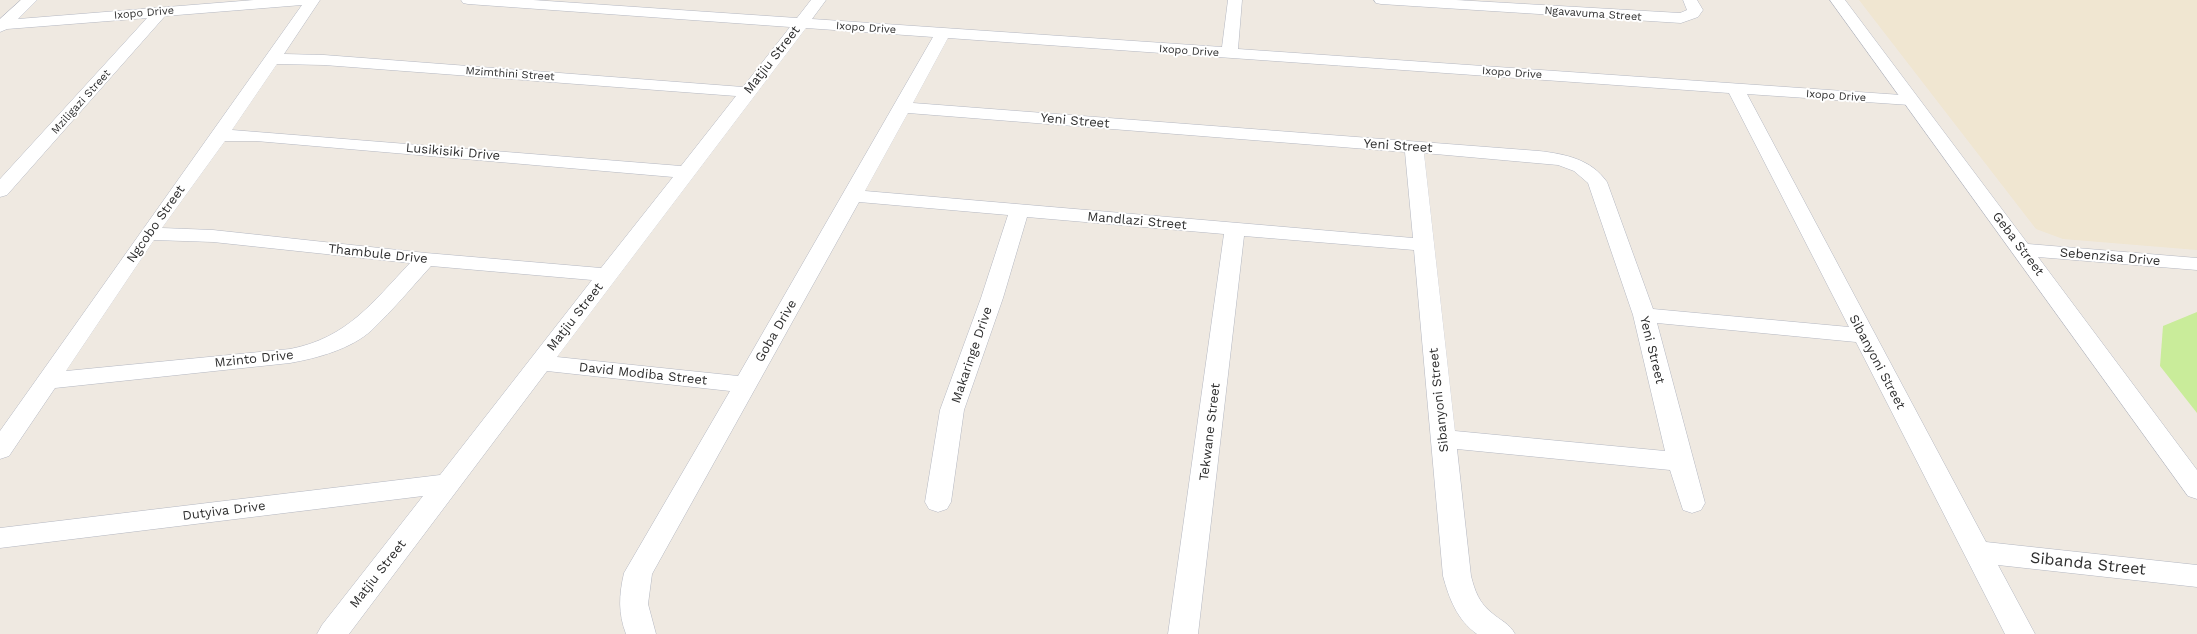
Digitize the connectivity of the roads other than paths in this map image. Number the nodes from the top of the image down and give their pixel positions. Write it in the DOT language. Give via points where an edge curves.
graph roads {
  1 [pos="30,0"];
  2 [pos="311,0"];
  3 [pos="468,0"];
  4 [pos="819,0"];
  5 [pos="1235,0"];
  6 [pos="1381,0"];
  7 [pos="1690,0"];
  8 [pos="1837,0"];
  9 [pos="161,12"];
  10 [pos="801,23"];
  11 [pos="1,26"];
  12 [pos="943,33"];
  13 [pos="1229,54"];
  14 [pos="273,59"];
  15 [pos="1736,89"];
  16 [pos="747,92"];
  17 [pos="1910,100"];
  18 [pos="900,107"];
  19 [pos="220,135"];
  20 [pos="1414,148"];
  21 [pos="686,172"];
  22 [pos="0,191"];
  23 [pos="853,196"];
  24 [pos="1019,210"];
  25 [pos="1235,229"];
  26 [pos="148,234"];
  27 [pos="1422,244"];
  28 [pos="2023,250"];
  29 [pos="426,259"];
  30 [pos="2197,264"];
  31 [pos="608,276"];
  32 [pos="1644,315"];
  33 [pos="1863,335"];
  34 [pos="540,363"];
  35 [pos="48,381"];
  36 [pos="745,385"];
  37 [pos="1443,439"];
  38 [pos="0,450"];
  39 [pos="1680,462"];
  40 [pos="448,483"];
  41 [pos="2197,489"];
  42 [pos="938,502"];
  43 [pos="1692,503"];
  44 [pos="0,538"];
  45 [pos="1978,552"];
  46 [pos="2197,576"];
  47 [pos="332,634"];
  48 [pos="641,634"];
  49 [pos="1183,634"];
  50 [pos="1500,634"];
  51 [pos="2020,634"];
  1 -- 11 [label="street"];
  2 -- 9 [label="street, Ixopo Drive"];
  2 -- 14 [label="street, Ngcobo Street"];
  3 -- 10 [label="street, Ixopo Drive"];
  4 -- 10 [label="street, Matjiu Street"];
  5 -- 13 [label="street"];
  6 -- 7 [label="street, Ngavavuma Street" via="1674,18 1693,14 1695,10"];
  8 -- 17 [label="street, Geba Street"];
  9 -- 11 [label="street, Ixopo Drive"];
  9 -- 22 [label="street, Mziligazi Street"];
  10 -- 12 [label="street, Ixopo Drive"];
  10 -- 16 [label="street, Matjiu Street"];
  12 -- 13 [label="street, Ixopo Drive"];
  12 -- 18 [label="street, Goba Drive"];
  13 -- 15 [label="street, Ixopo Drive"];
  14 -- 16 [label="street, Mzimthini Street" via="324,60"];
  14 -- 19 [label="street, Ngcobo Street"];
  15 -- 17 [label="street, Ixopo Drive"];
  15 -- 33 [label="street, Sibanyoni Street"];
  16 -- 21 [label="street, Matjiu Street"];
  17 -- 28 [label="street, Geba Street"];
  18 -- 20 [label="street, Yeni Street"];
  18 -- 23 [label="street, Goba Drive"];
  19 -- 21 [label="street, Lusikisiki Drive"];
  19 -- 26 [label="street, Ngcobo Street"];
  20 -- 27 [label="street, Sibanyoni Street"];
  20 -- 32 [label="street, Yeni Street" via="1560,159 1587,170 1597,182"];
  21 -- 31 [label="street, Matjiu Street"];
  23 -- 24 [label="street, Mandlazi Street"];
  23 -- 36 [label="street, Goba Drive"];
  24 -- 25 [label="street, Mandlazi Street"];
  24 -- 42 [label="street, Makaringe Drive" via="992,298 952,410"];
  25 -- 27 [label="street, Mandlazi Street"];
  25 -- 49 [label="street, Tekwane Street"];
  26 -- 29 [label="street, Thambule Drive" via="213,236"];
  26 -- 35 [label="street, Ngcobo Street"];
  27 -- 37 [label="street, Sibanyoni Street"];
  28 -- 30 [label="street, Sebenzisa Drive"];
  28 -- 41 [label="street, Geba Street"];
  29 -- 31 [label="street, Thambule Drive"];
  29 -- 35 [label="street, Mzinto Drive" via="364,325 352,334 321,349 290,356"];
  31 -- 34 [label="street, Matjiu Street"];
  32 -- 33 [label="street"];
  32 -- 39 [label="street, Yeni Street"];
  33 -- 45 [label="street, Sibanyoni Street"];
  34 -- 36 [label="street, David Modiba Street"];
  34 -- 40 [label="street, Matjiu Street"];
  35 -- 38 [label="street, Ngcobo Street"];
  36 -- 48 [label="street, Goba Drive" via="638,573 632,596 635,621"];
  37 -- 39 [label="street"];
  37 -- 50 [label="street, Sibanyoni Street" via="1457,576 1463,597 1471,612"];
  39 -- 43 [label="street, Yeni Street"];
  40 -- 44 [label="street, Dutyiva Drive"];
  40 -- 47 [label="street, Matjiu Street"];
  45 -- 46 [label="street, Sibanda Street"];
  45 -- 51 [label="street, Sibanyoni Street"];
}
